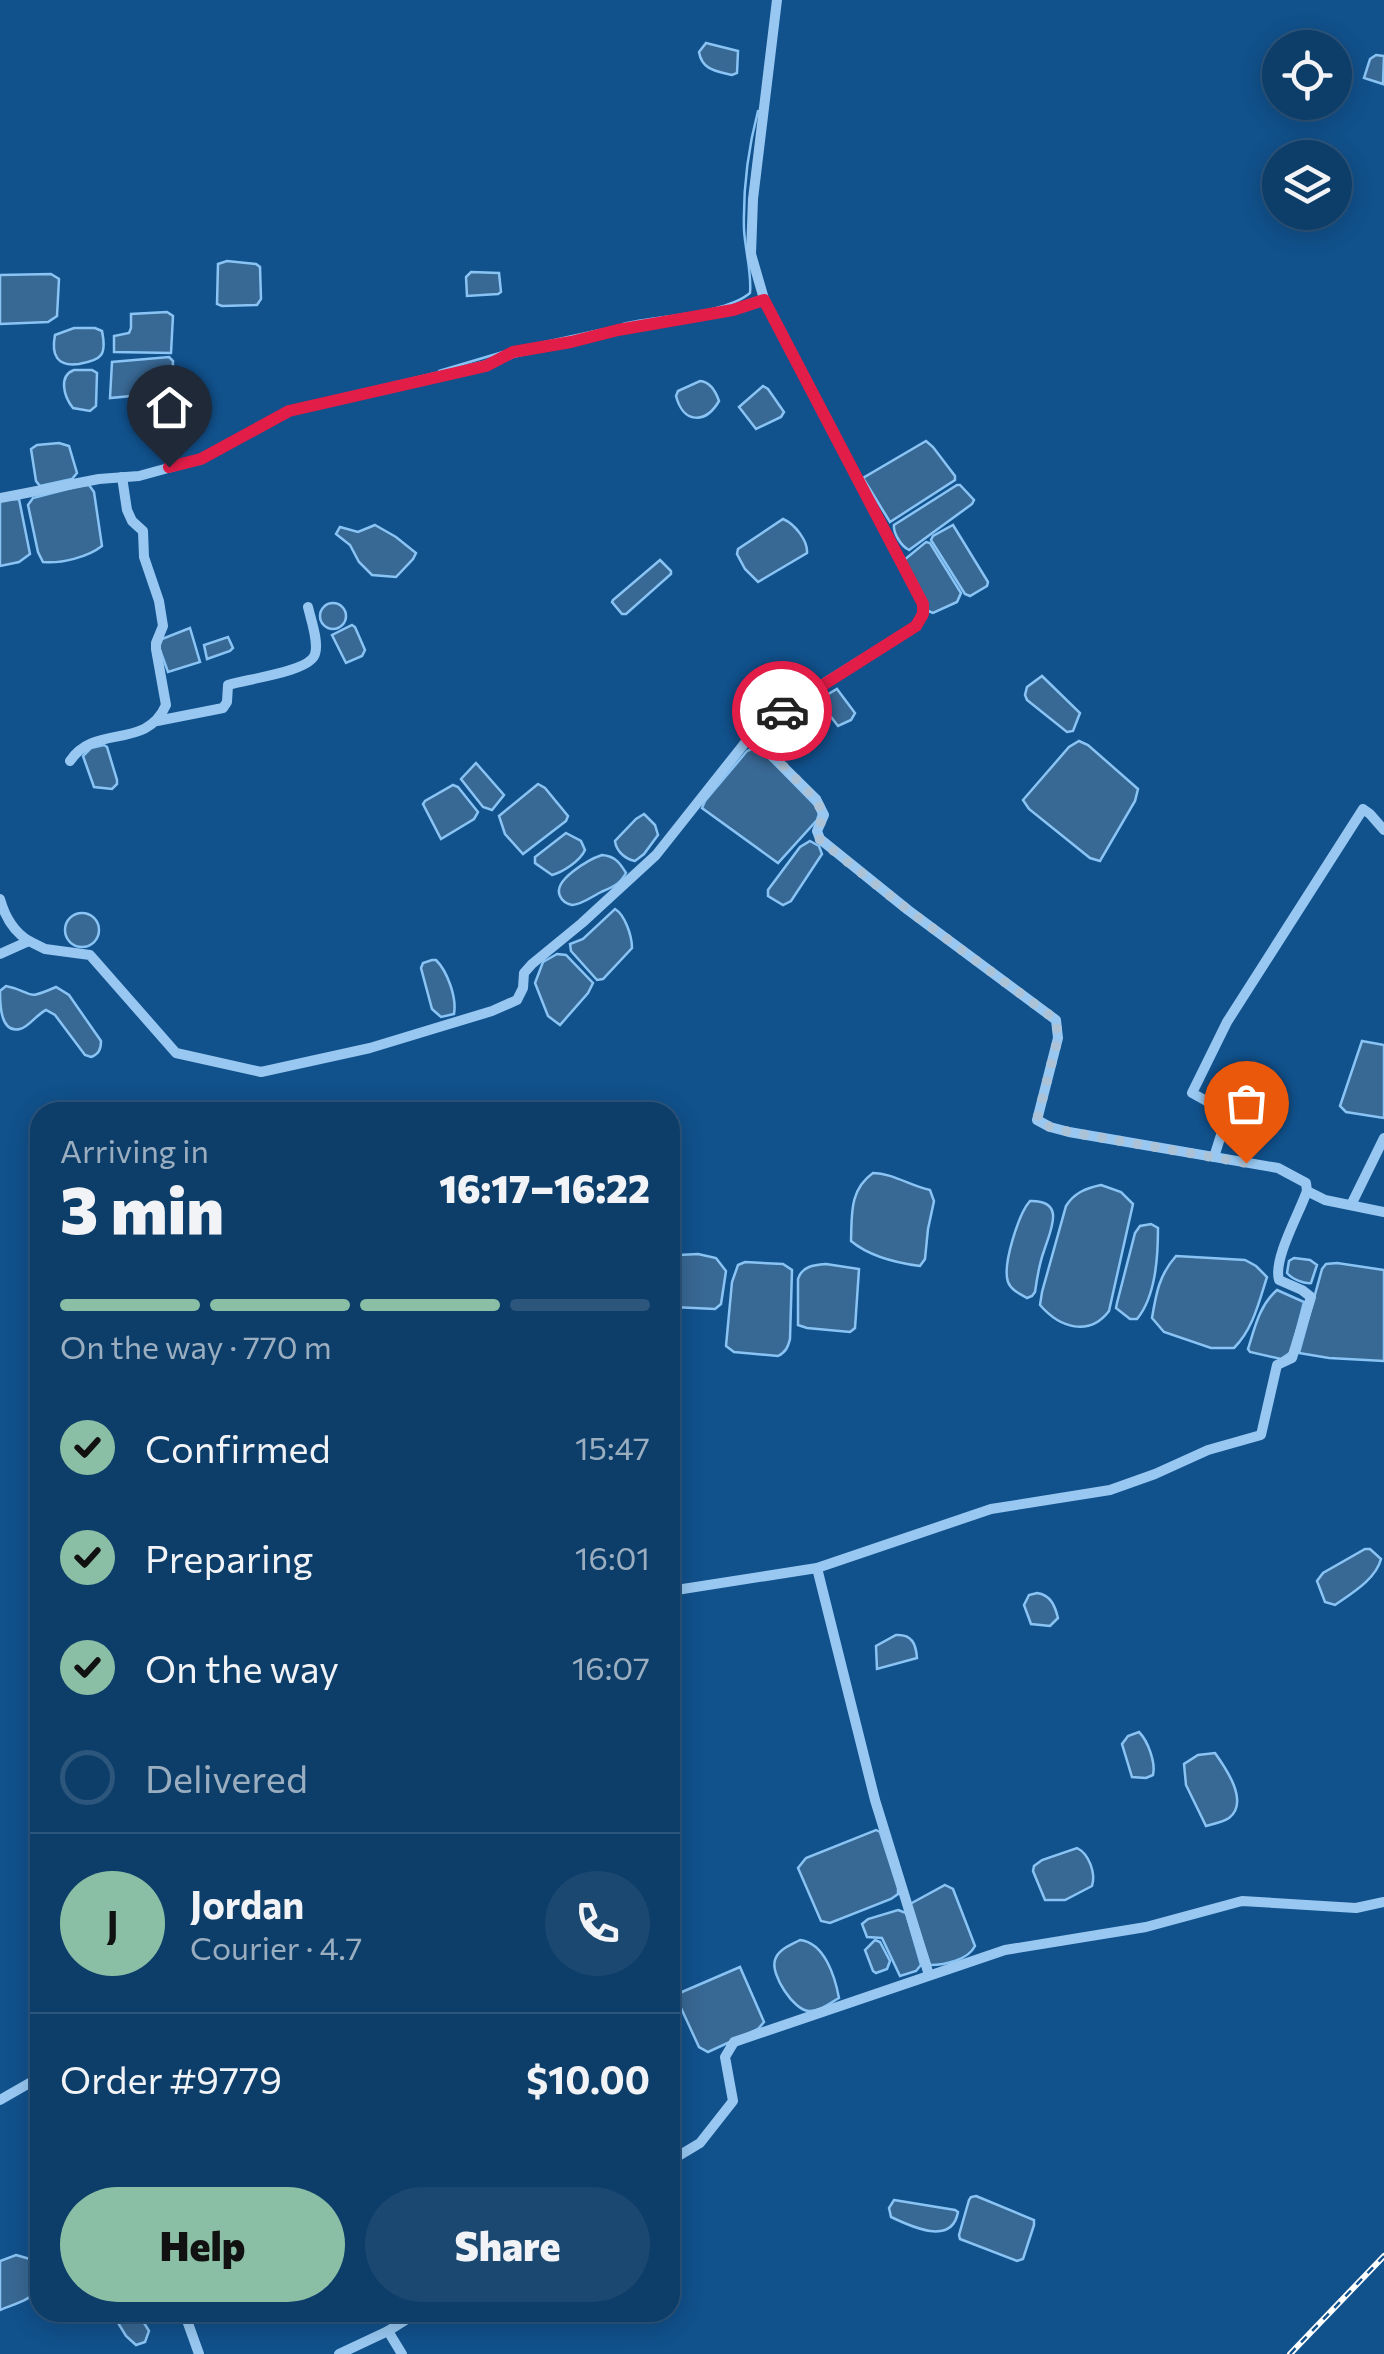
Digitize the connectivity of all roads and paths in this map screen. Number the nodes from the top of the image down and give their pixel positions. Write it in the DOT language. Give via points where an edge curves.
graph roads {
  1 [pos="777,0"];
  2 [pos="764,300"];
  3 [pos="122,477"];
  4 [pos="0,498"];
  5 [pos="308,608"];
  6 [pos="156,721"];
  7 [pos="748,738"];
  8 [pos="70,761"];
  9 [pos="1384,830"];
  10 [pos="0,900"];
  11 [pos="29,941"];
  12 [pos="0,954"];
  13 [pos="1384,1138"];
  14 [pos="1214,1157"];
  15 [pos="1307,1191"];
  16 [pos="1351,1205"];
  17 [pos="1384,1212"];
  18 [pos="817,1568"];
  19 [pos="680,1589"];
  20 [pos="1384,1902"];
  21 [pos="929,1974"];
  22 [pos="30,2083"];
  23 [pos="0,2100"];
  24 [pos="680,2155"];
  25 [pos="188,2322"];
  26 [pos="401,2322"];
  27 [pos="388,2330"];
  28 [pos="199,2354"];
  29 [pos="339,2354"];
  30 [pos="402,2354"];
  1 -- 2 [label="street" via="753,198 751,254"];
  2 -- 3 [label="street" via="513,352 486,366 289,411 201,459"];
  2 -- 7 [label="street" via="923,614 916,626"];
  3 -- 4 [label="street"];
  3 -- 6 [label="street" via="159,600 156,650 166,705"];
  5 -- 6 [label="street" via="316,651 310,662 228,686 223,708"];
  6 -- 8 [label="street" via="86,745"];
  7 -- 11 [label="street" via="656,855 524,973 516,1000 370,1048 261,1072 176,1052 90,954"];
  7 -- 14 [label="street" via="760,742 816,800 824,815 820,840 1056,1020 1058,1038 1037,1120 1069,1132"];
  9 -- 14 [label="street" via="1363,809 1227,1022 1192,1093 1228,1113"];
  10 -- 11 [label="street"];
  11 -- 12 [label="street"];
  13 -- 16 [label="street"];
  14 -- 15 [label="street" via="1278,1168 1306,1183"];
  15 -- 16 [label="street"];
  15 -- 18 [label="street" via="1277,1274 1311,1296 1292,1358 1276,1365 1261,1434 1110,1490 991,1509"];
  16 -- 17 [label="street"];
  18 -- 19 [label="street"];
  18 -- 21 [label="street" via="875,1800"];
  20 -- 21 [label="street" via="1356,1908 1242,1901 1146,1927 1004,1950"];
  21 -- 24 [label="street" via="734,2042 726,2057 732,2101 700,2142"];
  22 -- 23 [label="street"];
  25 -- 28 [label="street"];
  26 -- 27 [label="street"];
  27 -- 29 [label="street"];
  27 -- 30 [label="street"];
}
